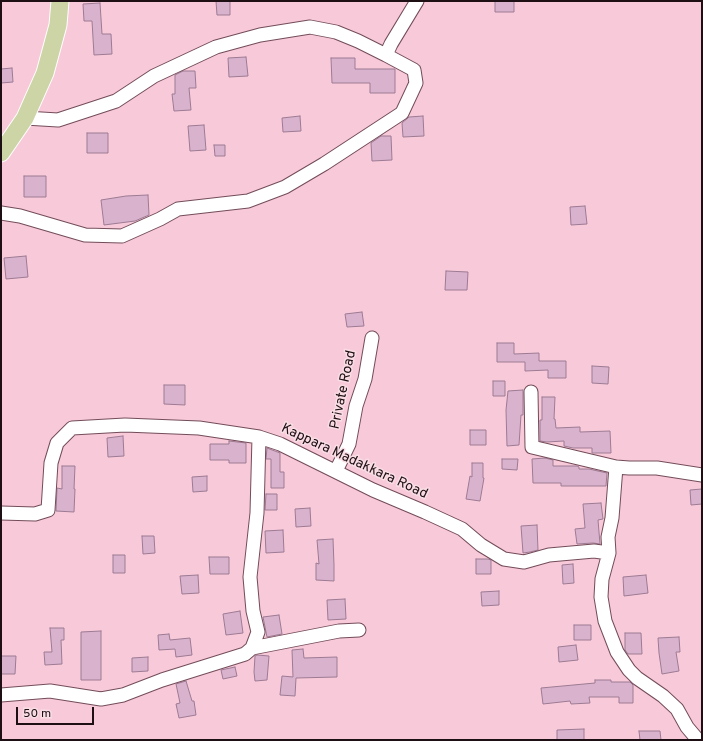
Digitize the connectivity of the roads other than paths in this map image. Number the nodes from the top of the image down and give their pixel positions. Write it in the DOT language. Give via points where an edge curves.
graph roads {
  1 [pos="60,1"];
  2 [pos="417,1"];
  3 [pos="386,55"];
  4 [pos="25,118"];
  5 [pos="1,153"];
  6 [pos="1,213"];
  7 [pos="372,338"];
  8 [pos="531,392"];
  9 [pos="259,437"];
  10 [pos="616,467"];
  11 [pos="336,471"];
  12 [pos="702,475"];
  13 [pos="1,513"];
  14 [pos="609,553"];
  15 [pos="360,630"];
  16 [pos="252,648"];
  17 [pos="1,695"];
  18 [pos="698,740"];
  1 -- 4 [label="main road" via="58,25 45,73"];
  2 -- 3 [label="street"];
  3 -- 4 [label="street" via="336,32 310,26 260,35 216,47 154,76 116,101 58,120"];
  3 -- 6 [label="street" via="414,70 416,83 402,113 285,187 248,201 178,209 122,236 85,235"];
  4 -- 5 [label="main road"];
  7 -- 11 [label="street, Private Road" via="349,444"];
  8 -- 10 [label="street" via="532,448"];
  9 -- 11 [label="street, Kappara Madakkara Road" via="280,444"];
  9 -- 13 [label="street" via="199,428 125,425 72,428 57,443 51,463 48,510 35,514"];
  9 -- 16 [label="street, Kappara Madakkara Road" via="257,513 250,577 258,632"];
  10 -- 12 [label="street" via="656,468"];
  10 -- 14 [label="street" via="608,536"];
  11 -- 14 [label="street, Kappara Madakkara Road" via="462,529 504,560 524,562 549,555 594,551"];
  14 -- 18 [label="street" via="602,579 601,597 605,621 617,652 637,678 677,709"];
  15 -- 16 [label="street" via="339,631"];
  16 -- 17 [label="street" via="245,654 123,695 101,699 50,691"];
}
